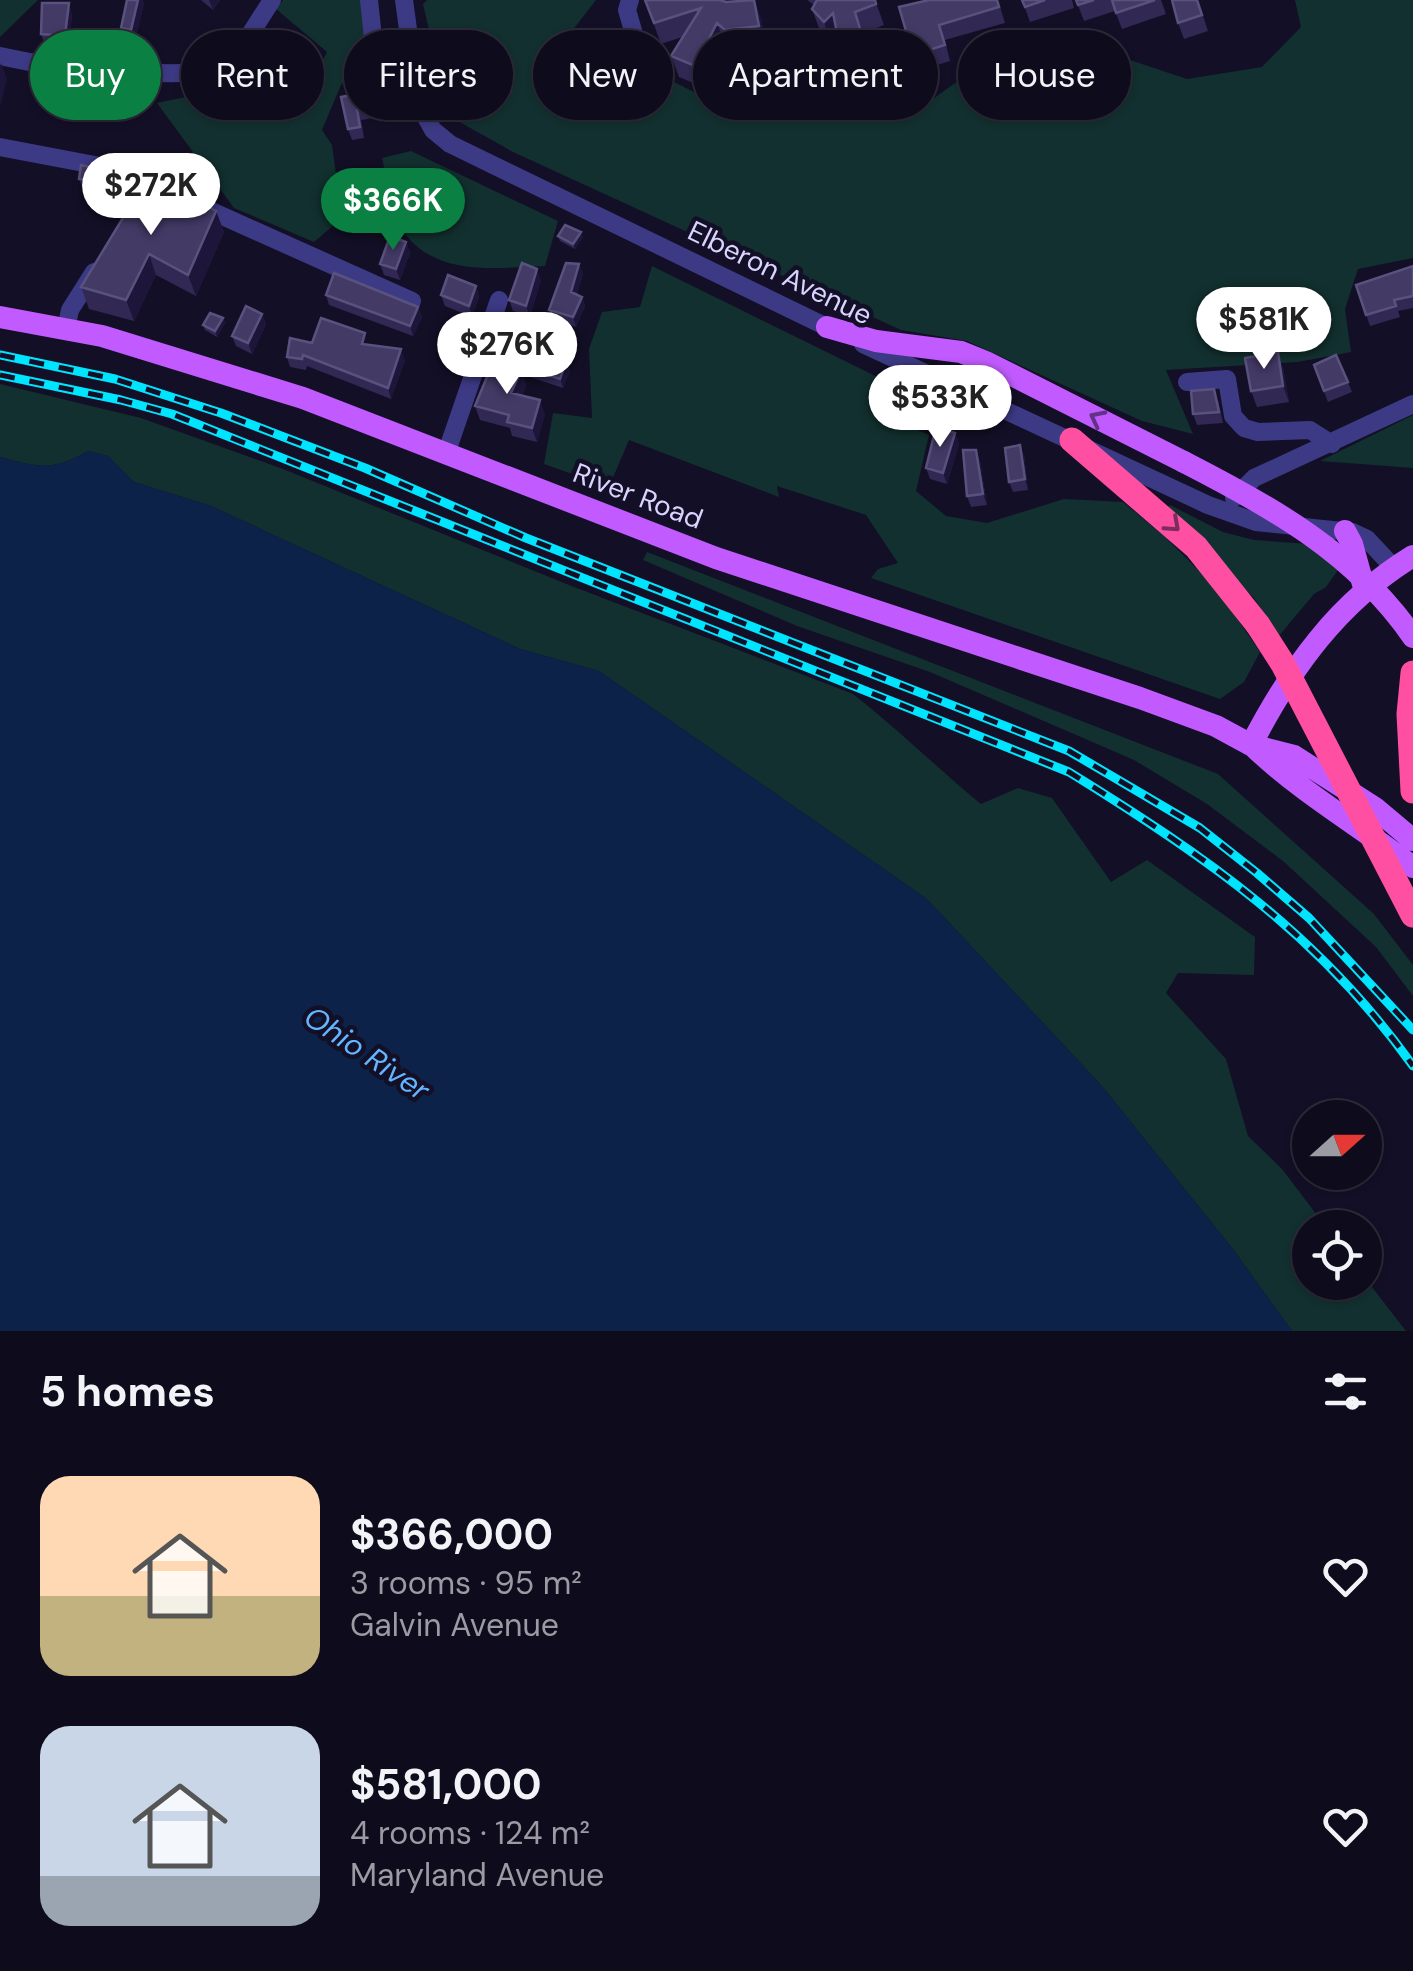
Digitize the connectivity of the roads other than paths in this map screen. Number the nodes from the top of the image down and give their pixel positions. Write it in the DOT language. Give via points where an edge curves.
graph roads {
  1 [pos="272,0"];
  2 [pos="370,0"];
  3 [pos="404,0"];
  4 [pos="630,0"];
  5 [pos="373,30"];
  6 [pos="408,30"];
  7 [pos="633,30"];
  8 [pos="0,56"];
  9 [pos="426,120"];
  10 [pos="0,147"];
  11 [pos="101,262"];
  12 [pos="412,300"];
  13 [pos="500,300"];
  14 [pos="0,318"];
  15 [pos="828,327"];
  16 [pos="66,329"];
  17 [pos="491,329"];
  18 [pos="555,355"];
  19 [pos="1187,382"];
  20 [pos="1413,404"];
  21 [pos="1072,440"];
  22 [pos="1332,444"];
  23 [pos="446,454"];
  24 [pos="1226,510"];
  25 [pos="1344,530"];
  26 [pos="1404,562"];
  27 [pos="1365,592"];
  28 [pos="1413,637"];
  29 [pos="1413,674"];
  30 [pos="1251,745"];
  31 [pos="1413,790"];
  32 [pos="1413,840"];
  33 [pos="1413,866"];
  34 [pos="1413,915"];
  1 -- 8 [label="street" via="226,72 148,76"];
  2 -- 5 [label="street"];
  3 -- 6 [label="street, Elberon Avenue"];
  4 -- 7 [label="street"];
  9 -- 15 [label="street, Elberon Avenue" via="450,144"];
  10 -- 12 [label="street" via="142,174 146,189"];
  11 -- 16 [label="street" via="70,310"];
  13 -- 17 [label="street"];
  14 -- 16 [label="main road, River Road"];
  15 -- 21 [label="street, Elberon Avenue"];
  28 -- 15 [label="main road, one-way, bridge" via="1377,592 1318,538 1184,462 961,352"];
  16 -- 23 [label="main road, River Road" via="304,398"];
  17 -- 18 [label="street"];
  17 -- 23 [label="street"];
  19 -- 22 [label="street" via="1227,379 1233,416 1244,428 1310,430"];
  20 -- 22 [label="street"];
  21 -- 24 [label="street, Elberon Avenue"];
  21 -- 34 [label="highway, one-way, bridge" via="1196,547 1258,625"];
  22 -- 24 [label="street" via="1254,478"];
  23 -- 30 [label="main road, River Road" via="732,564 1140,698"];
  24 -- 25 [label="street, Elberon Avenue" via="1272,525"];
  25 -- 26 [label="street"];
  25 -- 27 [label="main road"];
  26 -- 27 [label="main road"];
  27 -- 30 [label="main road" via="1308,648"];
  29 -- 31 [label="highway"];
  30 -- 32 [label="main road, River Road" via="1294,756"];
  30 -- 33 [label="main road, River Road"];
}
